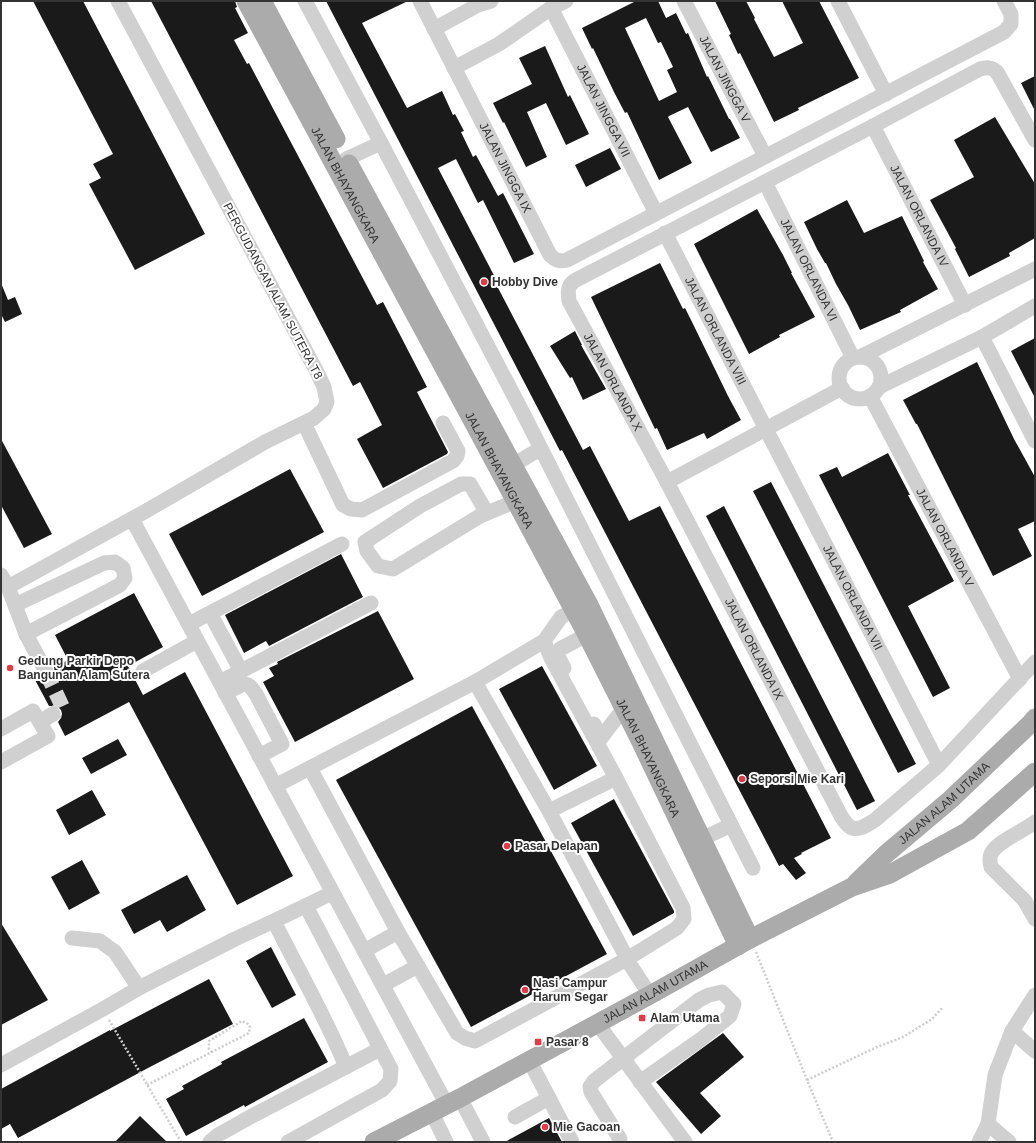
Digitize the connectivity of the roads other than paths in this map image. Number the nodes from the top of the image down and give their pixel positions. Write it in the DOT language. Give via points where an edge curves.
graph roads {
  1 [pos="118,1"];
  2 [pos="246,1"];
  3 [pos="262,1"];
  4 [pos="305,1"];
  5 [pos="420,1"];
  6 [pos="491,1"];
  7 [pos="566,1"];
  8 [pos="684,1"];
  9 [pos="838,1"];
  10 [pos="1008,7"];
  11 [pos="551,8"];
  12 [pos="434,29"];
  13 [pos="454,68"];
  14 [pos="886,94"];
  15 [pos="873,126"];
  16 [pos="1035,140"];
  17 [pos="381,143"];
  18 [pos="765,156"];
  19 [pos="346,159"];
  20 [pos="765,182"];
  21 [pos="656,213"];
  22 [pos="665,233"];
  23 [pos="1035,269"];
  24 [pos="965,305"];
  25 [pos="1035,306"];
  26 [pos="982,337"];
  27 [pos="856,357"];
  28 [pos="842,388"];
  29 [pos="875,391"];
  30 [pos="304,423"];
  31 [pos="444,423"];
  32 [pos="765,429"];
  33 [pos="1035,440"];
  34 [pos="540,449"];
  35 [pos="513,465"];
  36 [pos="667,482"];
  37 [pos="516,501"];
  38 [pos="487,513"];
  39 [pos="132,519"];
  40 [pos="342,544"];
  41 [pos="4,581"];
  42 [pos="371,603"];
  43 [pos="15,605"];
  44 [pos="581,606"];
  45 [pos="210,613"];
  46 [pos="189,624"];
  47 [pos="592,629"];
  48 [pos="26,634"];
  49 [pos="197,641"];
  50 [pos="544,641"];
  51 [pos="1035,662"];
  52 [pos="241,670"];
  53 [pos="143,671"];
  54 [pos="46,672"];
  55 [pos="1020,679"];
  56 [pos="475,682"];
  57 [pos="222,687"];
  58 [pos="624,708"];
  59 [pos="53,714"];
  60 [pos="1035,718"];
  61 [pos="40,722"];
  62 [pos="1,729"];
  63 [pos="601,738"];
  64 [pos="259,756"];
  65 [pos="1,762"];
  66 [pos="939,765"];
  67 [pos="310,768"];
  68 [pos="1035,772"];
  69 [pos="616,778"];
  70 [pos="275,786"];
  71 [pos="636,804"];
  72 [pos="549,811"];
  73 [pos="1034,824"];
  74 [pos="731,825"];
  75 [pos="702,839"];
  76 [pos="753,868"];
  77 [pos="852,887"];
  78 [pos="332,893"];
  79 [pos="306,906"];
  80 [pos="1035,919"];
  81 [pos="274,921"];
  82 [pos="398,932"];
  83 [pos="72,938"];
  84 [pos="744,942"];
  85 [pos="364,951"];
  86 [pos="627,959"];
  87 [pos="418,966"];
  88 [pos="383,985"];
  89 [pos="139,988"];
  90 [pos="650,995"];
  91 [pos="1035,995"];
  92 [pos="597,1023"];
  93 [pos="1012,1031"];
  94 [pos="380,1049"];
  95 [pos="1035,1051"];
  96 [pos="623,1058"];
  97 [pos="529,1060"];
  98 [pos="1,1065"];
  99 [pos="346,1067"];
  100 [pos="640,1082"];
  101 [pos="549,1098"];
  102 [pos="446,1105"];
  103 [pos="515,1116"];
  104 [pos="988,1124"];
  105 [pos="620,1139"];
  106 [pos="217,1140"];
  107 [pos="288,1142"];
  108 [pos="374,1142"];
  109 [pos="446,1142"];
  110 [pos="483,1142"];
  111 [pos="572,1142"];
  112 [pos="685,1142"];
  113 [pos="979,1142"];
  114 [pos="1009,1142"];
  1 -- 30 [label="street, PERGUDANGAN ALAM SUTERA T8" via="324,386 327,402 324,409"];
  2 -- 37 [label="main road, JALAN BHAYANGKARA"];
  3 -- 19 [label="main road, JALAN BHAYANGKARA"];
  4 -- 17 [label="street"];
  5 -- 12 [label="street, JALAN JINGGA IX"];
  6 -- 12 [label="street" via="478,5"];
  7 -- 11 [label="street"];
  8 -- 18 [label="street, JALAN JINGGA V"];
  9 -- 14 [label="street"];
  10 -- 14 [label="street" via="1011,24 1004,32"];
  11 -- 13 [label="street" via="499,44"];
  11 -- 21 [label="street, JALAN JINGGA VII"];
  12 -- 13 [label="street, JALAN JINGGA IX"];
  13 -- 21 [label="street, JALAN JINGGA IX" via="550,255 555,260 567,260"];
  14 -- 18 [label="street"];
  15 -- 16 [label="street" via="987,67 997,72"];
  15 -- 20 [label="street"];
  15 -- 24 [label="street, JALAN ORLANDA IV"];
  17 -- 19 [label="street"];
  17 -- 34 [label="street"];
  18 -- 21 [label="street"];
  19 -- 35 [label="main road, JALAN BHAYANGKARA"];
  20 -- 22 [label="street"];
  20 -- 27 [label="street, JALAN ORLANDA VI"];
  22 -- 32 [label="street, JALAN ORLANDA VIII"];
  22 -- 36 [label="street, JALAN ORLANDA X" via="574,281 568,290 569,301"];
  23 -- 24 [label="street"];
  24 -- 27 [label="street"];
  25 -- 26 [label="street"];
  26 -- 29 [label="street"];
  26 -- 33 [label="street"];
  27 -- 28 [label="street" via="842,367 839,381"];
  27 -- 29 [label="street" via="867,358 878,367 881,380"];
  28 -- 29 [label="street" via="851,397 864,399"];
  28 -- 32 [label="street"];
  29 -- 55 [label="street, JALAN ORLANDA V"];
  30 -- 31 [label="street" via="343,505 362,510 457,456 458,451"];
  30 -- 39 [label="street, PERGUDANGAN ALAM SUTERA T8" via="265,442"];
  32 -- 36 [label="street"];
  32 -- 66 [label="street, JALAN ORLANDA VII"];
  34 -- 35 [label="street"];
  34 -- 74 [label="street"];
  35 -- 44 [label="main road, JALAN BHAYANGKARA"];
  36 -- 66 [label="street, JALAN ORLANDA IX" via="848,826 855,829 876,820"];
  37 -- 38 [label="street"];
  37 -- 44 [label="main road, JALAN BHAYANGKARA"];
  38 -- 38 [label="street" via="393,569 378,566 367,551 365,542 420,506 461,484 470,484"];
  39 -- 41 [label="street, PERGUDANGAN ALAM SUTERA T8"];
  39 -- 46 [label="street"];
  40 -- 45 [label="street"];
  41 -- 43 [label="street"];
  42 -- 52 [label="street"];
  43 -- 48 [label="street"];
  43 -- 48 [label="street" via="104,562 115,562 124,568 125,578 120,585"];
  44 -- 47 [label="main road, JALAN BHAYANGKARA"];
  44 -- 50 [label="street" via="561,617"];
  45 -- 46 [label="street"];
  45 -- 52 [label="street"];
  46 -- 49 [label="street"];
  47 -- 50 [label="street" via="571,637"];
  47 -- 58 [label="main road, JALAN BHAYANGKARA"];
  47 -- 63 [label="street" via="560,649 557,654"];
  47 -- 75 [label="main road, JALAN BHAYANGKARA"];
  48 -- 54 [label="street"];
  49 -- 53 [label="street"];
  49 -- 57 [label="street"];
  50 -- 56 [label="street"];
  50 -- 69 [label="street"];
  51 -- 55 [label="street"];
  52 -- 57 [label="street"];
  55 -- 66 [label="street"];
  56 -- 67 [label="street"];
  56 -- 72 [label="street"];
  57 -- 64 [label="street"];
  57 -- 64 [label="street" via="247,684 256,694 282,744"];
  58 -- 63 [label="street"];
  58 -- 84 [label="main road, JALAN BHAYANGKARA"];
  59 -- 61 [label="street"];
  60 -- 77 [label="main road, JALAN ALAM UTAMA" via="950,800 886,854"];
  61 -- 62 [label="street" via="34,711"];
  61 -- 65 [label="street" via="48,736"];
  63 -- 71 [label="street"];
  64 -- 70 [label="street"];
  67 -- 70 [label="street"];
  67 -- 82 [label="street"];
  68 -- 77 [label="main road, JALAN ALAM UTAMA" via="968,831 890,874"];
  69 -- 72 [label="street"];
  69 -- 86 [label="street" via="683,908 684,919 677,928"];
  70 -- 78 [label="street"];
  72 -- 86 [label="street"];
  73 -- 80 [label="street" via="1005,841 991,854 990,860 991,867 1025,901"];
  74 -- 75 [label="street"];
  74 -- 76 [label="street"];
  75 -- 84 [label="main road, JALAN BHAYANGKARA"];
  77 -- 84 [label="main road, JALAN ALAM UTAMA"];
  78 -- 79 [label="street"];
  78 -- 85 [label="street"];
  79 -- 81 [label="street"];
  79 -- 94 [label="street"];
  81 -- 89 [label="street"];
  81 -- 99 [label="street" via="334,1036"];
  82 -- 85 [label="street"];
  82 -- 87 [label="street"];
  83 -- 89 [label="street" via="100,941 115,952"];
  84 -- 90 [label="main road, JALAN ALAM UTAMA"];
  85 -- 88 [label="street"];
  86 -- 87 [label="street" via="475,1041 457,1033"];
  86 -- 90 [label="street"];
  87 -- 88 [label="street"];
  88 -- 102 [label="street"];
  89 -- 98 [label="street"];
  90 -- 92 [label="main road, JALAN ALAM UTAMA"];
  91 -- 93 [label="street"];
  92 -- 96 [label="street"];
  92 -- 97 [label="main road, JALAN ALAM UTAMA"];
  93 -- 95 [label="street"];
  93 -- 104 [label="street" via="995,1075"];
  94 -- 99 [label="street"];
  94 -- 107 [label="street" via="391,1069 390,1081 382,1090"];
  96 -- 100 [label="street"];
  96 -- 100 [label="street" via="709,995 722,992 734,1004 730,1016"];
  96 -- 105 [label="street" via="590,1087"];
  97 -- 101 [label="street"];
  97 -- 102 [label="main road, JALAN ALAM UTAMA"];
  99 -- 106 [label="street"];
  100 -- 112 [label="street"];
  101 -- 103 [label="street"];
  101 -- 111 [label="street"];
  102 -- 108 [label="main road, JALAN ALAM UTAMA"];
  102 -- 109 [label="street"];
  102 -- 110 [label="street"];
  104 -- 113 [label="street"];
  104 -- 114 [label="street"];
}
